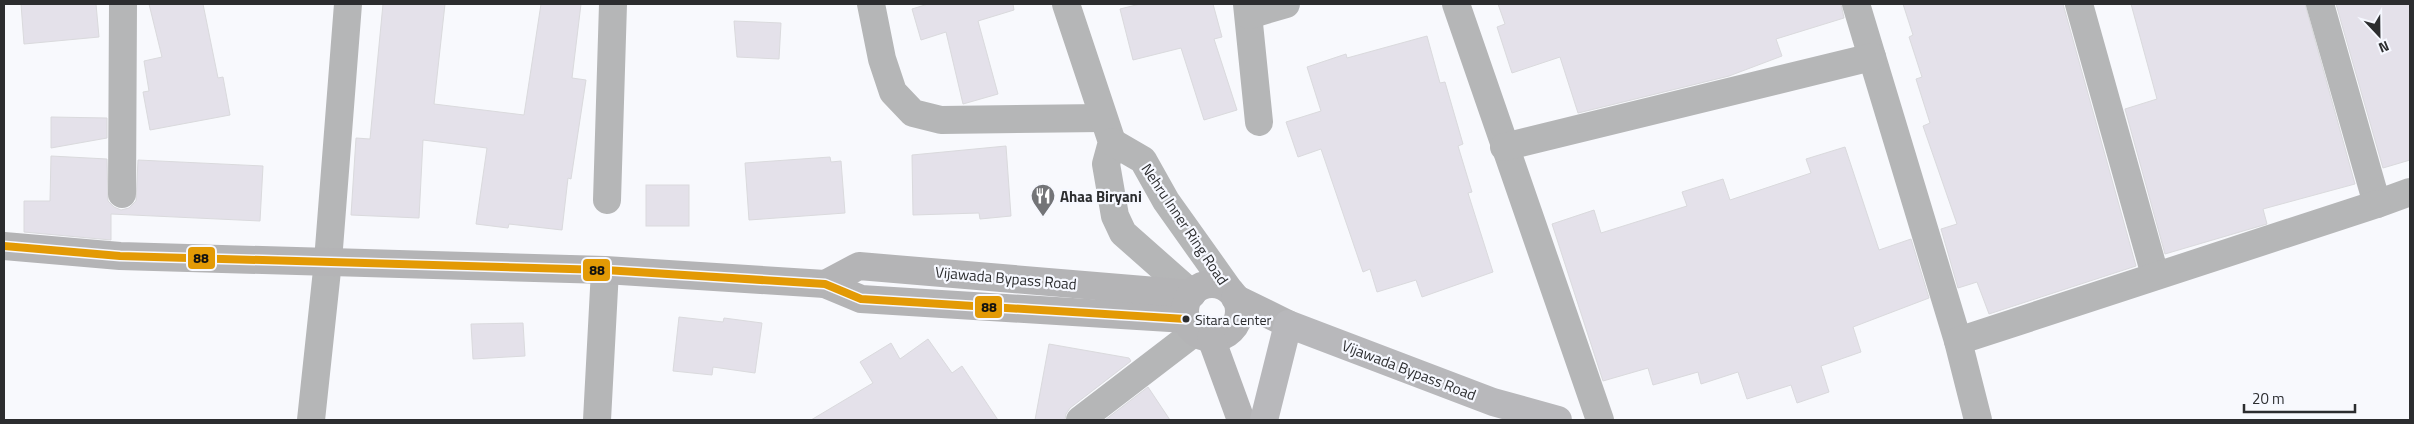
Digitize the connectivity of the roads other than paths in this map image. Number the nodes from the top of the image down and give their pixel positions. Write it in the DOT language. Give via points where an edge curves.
graph roads {
  1 [pos="123,4"];
  2 [pos="348,4"];
  3 [pos="613,4"];
  4 [pos="871,4"];
  5 [pos="1066,4"];
  6 [pos="1286,4"];
  7 [pos="1456,4"];
  8 [pos="1856,4"];
  9 [pos="2079,4"];
  10 [pos="2320,4"];
  11 [pos="1248,9"];
  12 [pos="1872,57"];
  13 [pos="1259,122"];
  14 [pos="1107,130"];
  15 [pos="1504,147"];
  16 [pos="2410,192"];
  17 [pos="122,194"];
  18 [pos="607,200"];
  19 [pos="2377,204"];
  20 [pos="4,246"];
  21 [pos="328,262"];
  22 [pos="605,270"];
  23 [pos="2156,275"];
  24 [pos="1233,295"];
  25 [pos="1196,321"];
  26 [pos="1288,324"];
  27 [pos="1958,341"];
  28 [pos="1490,411"];
  29 [pos="311,420"];
  30 [pos="596,420"];
  31 [pos="1080,420"];
  32 [pos="1241,420"];
  33 [pos="1264,420"];
  34 [pos="1558,420"];
  35 [pos="1600,420"];
  36 [pos="1978,420"];
  1 -- 17 [label="street"];
  2 -- 21 [label="street"];
  3 -- 18 [label="street"];
  4 -- 14 [label="street" via="882,59 894,92 912,113 941,120"];
  5 -- 14 [label="street"];
  6 -- 11 [label="street"];
  7 -- 15 [label="street"];
  8 -- 12 [label="street"];
  9 -- 23 [label="street"];
  10 -- 19 [label="street"];
  11 -- 13 [label="street"];
  12 -- 15 [label="street"];
  12 -- 27 [label="street"];
  14 -- 24 [label="street, Nehru Inner Ring Road" via="1143,160 1166,200"];
  14 -- 25 [label="street" via="1106,164 1115,216 1123,233"];
  15 -- 35 [label="street"];
  16 -- 19 [label="street"];
  19 -- 23 [label="street"];
  20 -- 21 [label="main road, Vijawada Bypass Road" via="120,256"];
  21 -- 22 [label="main road, Vijawada Bypass Road"];
  21 -- 29 [label="street"];
  22 -- 25 [label="main road, Vijawada Bypass Road" via="824,284 861,299"];
  22 -- 30 [label="street"];
  23 -- 27 [label="street"];
  24 -- 25 [label="main road, Vijawada Bypass Road" via="1224,287 1207,285"];
  24 -- 25 [label="main road, Vijawada Bypass Road" via="1239,314 1233,328 1226,334"];
  24 -- 26 [label="main road, Vijawada Bypass Road"];
  25 -- 31 [label="street"];
  25 -- 32 [label="main road"];
  26 -- 28 [label="main road, Vijawada Bypass Road"];
  26 -- 33 [label="main road"];
  27 -- 36 [label="street"];
  28 -- 34 [label="main road, Vijawada Bypass Road"];
}
